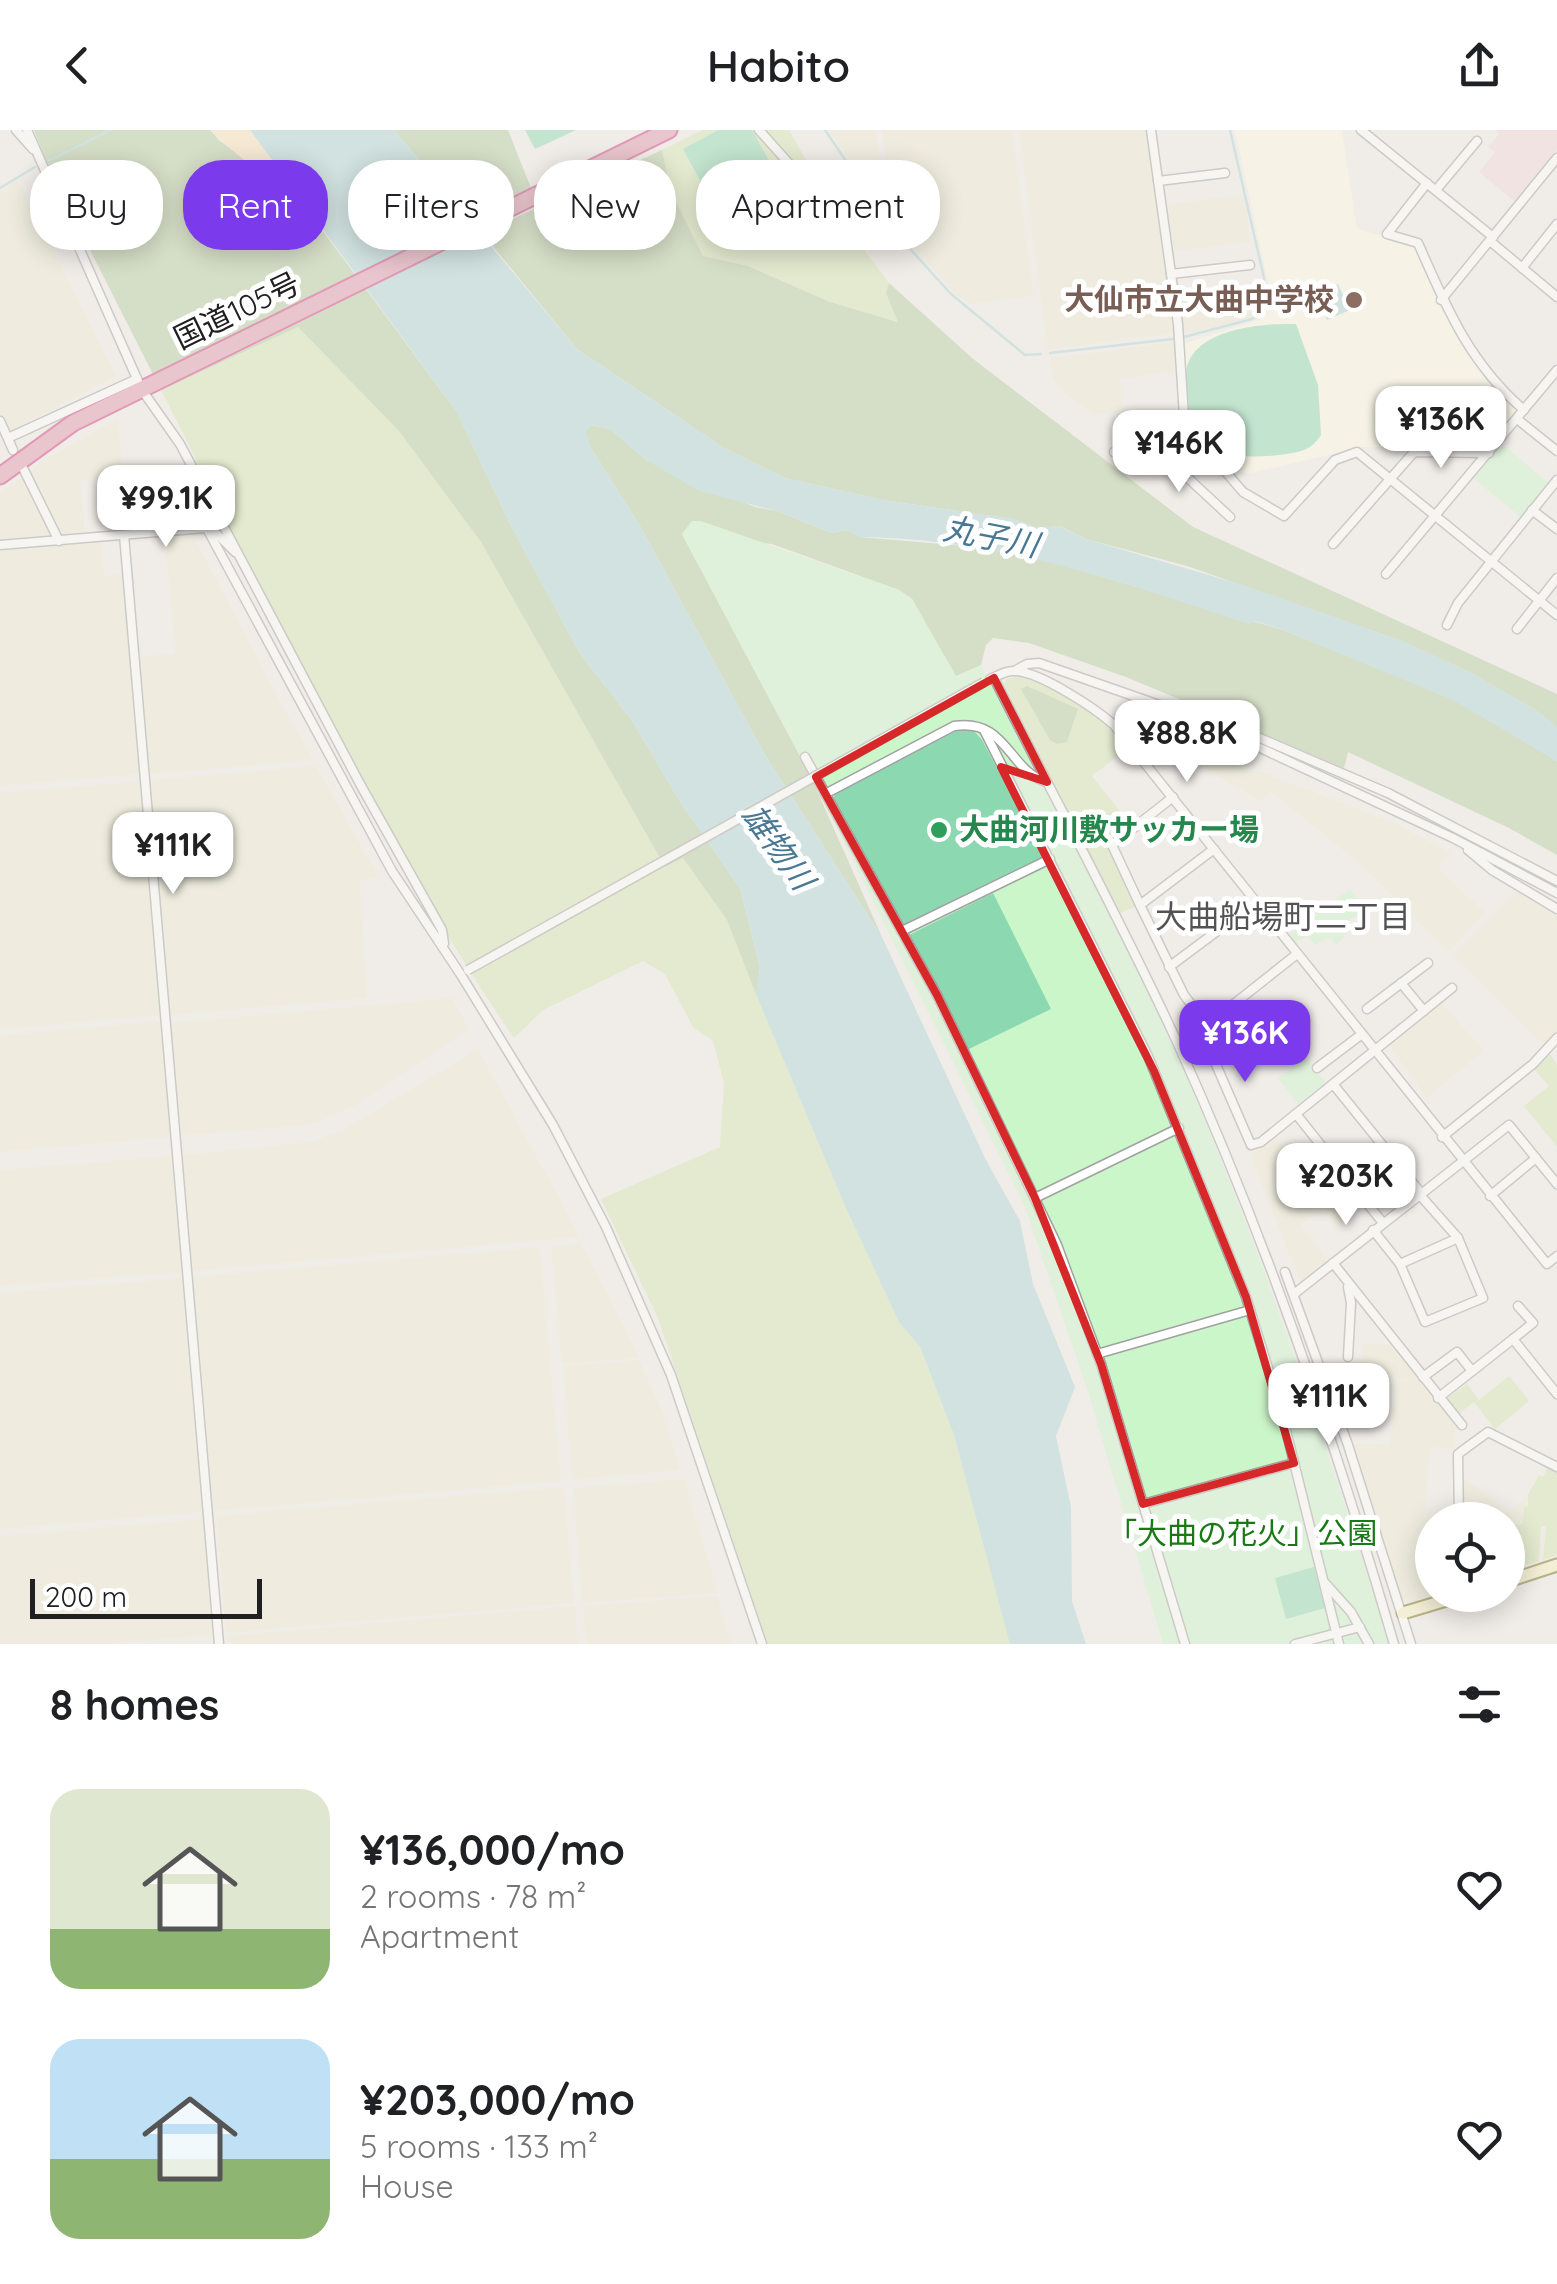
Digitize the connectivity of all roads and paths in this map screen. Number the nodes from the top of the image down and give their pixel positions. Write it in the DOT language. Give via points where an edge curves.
graph roads {
  1 [pos="16,130"];
  2 [pos="27,130"];
  3 [pos="669,130"];
  4 [pos="759,130"];
  5 [pos="1151,130"];
  6 [pos="1366,132"];
  7 [pos="1477,141"];
  8 [pos="37,153"];
  9 [pos="1557,158"];
  10 [pos="785,160"];
  11 [pos="1225,173"];
  12 [pos="1158,181"];
  13 [pos="1427,183"];
  14 [pos="1436,190"];
  15 [pos="1557,224"];
  16 [pos="1491,239"];
  17 [pos="1250,265"];
  18 [pos="1522,268"];
  19 [pos="1171,274"];
  20 [pos="1557,297"];
  21 [pos="1441,300"];
  22 [pos="1557,370"];
  23 [pos="139,384"];
  24 [pos="1521,414"];
  25 [pos="0,421"];
  26 [pos="8,438"];
  27 [pos="13,450"];
  28 [pos="1557,451"];
  29 [pos="1114,452"];
  30 [pos="1488,454"];
  31 [pos="1212,456"];
  32 [pos="22,466"];
  33 [pos="0,476"];
  34 [pos="1188,478"];
  35 [pos="1390,478"];
  36 [pos="1557,480"];
  37 [pos="184,486"];
  38 [pos="1532,510"];
  39 [pos="1436,516"];
  40 [pos="1230,517"];
  41 [pos="205,528"];
  42 [pos="1557,529"];
  43 [pos="124,535"];
  44 [pos="58,541"];
  45 [pos="1333,544"];
  46 [pos="0,546"];
  47 [pos="238,554"];
  48 [pos="1492,561"];
  49 [pos="1386,574"];
  50 [pos="1557,578"];
  51 [pos="1539,600"];
  52 [pos="1557,615"];
  53 [pos="1447,625"];
  54 [pos="1517,628"];
  55 [pos="1016,670"];
  56 [pos="994,678"];
  57 [pos="984,730"];
  58 [pos="1238,735"];
  59 [pos="805,757"];
  60 [pos="1047,782"];
  61 [pos="825,794"];
  62 [pos="1173,797"];
  63 [pos="1453,838"];
  64 [pos="1214,849"];
  65 [pos="1050,859"];
  66 [pos="1557,881"];
  67 [pos="1557,894"];
  68 [pos="1256,902"];
  69 [pos="1140,905"];
  70 [pos="1557,909"];
  71 [pos="902,932"];
  72 [pos="446,950"];
  73 [pos="1297,954"];
  74 [pos="1428,963"];
  75 [pos="1169,967"];
  76 [pos="465,973"];
  77 [pos="1401,983"];
  78 [pos="1452,988"];
  79 [pos="1367,1009"];
  80 [pos="1424,1010"];
  81 [pos="1208,1026"];
  82 [pos="1362,1034"];
  83 [pos="1557,1038"];
  84 [pos="1374,1050"];
  85 [pos="1317,1068"];
  86 [pos="1333,1084"];
  87 [pos="1296,1114"];
  88 [pos="1178,1128"];
  89 [pos="1442,1137"];
  90 [pos="1536,1158"];
  91 [pos="1461,1162"];
  92 [pos="1557,1184"];
  93 [pos="1420,1194"];
  94 [pos="1490,1196"];
  95 [pos="1035,1198"];
  96 [pos="1383,1222"];
  97 [pos="1373,1230"];
  98 [pos="1458,1238"];
  99 [pos="1557,1256"];
  100 [pos="1333,1262"];
  101 [pos="1400,1264"];
  102 [pos="1286,1272"];
  103 [pos="1347,1282"];
  104 [pos="1294,1294"];
  105 [pos="1518,1306"];
  106 [pos="1250,1310"];
  107 [pos="1513,1339"];
  108 [pos="1098,1354"];
  109 [pos="1348,1357"];
  110 [pos="1472,1371"];
  111 [pos="1423,1378"];
  112 [pos="1557,1394"];
  113 [pos="1438,1398"];
  114 [pos="1462,1425"];
  115 [pos="1294,1463"];
  116 [pos="1557,1467"];
  117 [pos="1459,1502"];
  118 [pos="1142,1504"];
  119 [pos="1557,1565"];
  120 [pos="1525,1575"];
  121 [pos="1323,1580"];
  122 [pos="1415,1610"];
  123 [pos="1403,1614"];
  124 [pos="1360,1626"];
  125 [pos="1336,1633"];
  126 [pos="220,1644"];
  127 [pos="762,1644"];
  128 [pos="1185,1644"];
  129 [pos="1295,1644"];
  130 [pos="1339,1644"];
  131 [pos="1369,1644"];
  132 [pos="1394,1644"];
  133 [pos="1411,1644"];
  1 -- 8 [label="street"];
  2 -- 8 [label="street"];
  3 -- 23 [label="highway, 国道105号" via="158,381"];
  4 -- 10 [label="street"];
  5 -- 12 [label="street"];
  6 -- 13 [label="street"];
  7 -- 14 [label="street"];
  8 -- 23 [label="street"];
  9 -- 16 [label="street"];
  11 -- 12 [label="street"];
  12 -- 19 [label="street"];
  13 -- 14 [label="street"];
  13 -- 21 [label="street" via="1387,234 1418,243"];
  14 -- 16 [label="street"];
  15 -- 18 [label="street"];
  16 -- 18 [label="street"];
  16 -- 21 [label="street"];
  17 -- 19 [label="street"];
  18 -- 20 [label="street"];
  19 -- 34 [label="street"];
  21 -- 24 [label="street"];
  22 -- 24 [label="street"];
  23 -- 26 [label="street"];
  23 -- 33 [label="highway, 国道105号"];
  23 -- 47 [label="street" via="180,444"];
  24 -- 28 [label="street"];
  24 -- 30 [label="street"];
  25 -- 26 [label="street"];
  26 -- 27 [label="street"];
  29 -- 34 [label="street"];
  30 -- 35 [label="street" via="1414,452"];
  30 -- 39 [label="street"];
  31 -- 35 [label="street" via="1244,492 1284,516 1335,460 1357,452"];
  32 -- 44 [label="street"];
  34 -- 40 [label="street"];
  35 -- 39 [label="street"];
  35 -- 45 [label="street"];
  36 -- 38 [label="street"];
  37 -- 41 [label="street"];
  38 -- 42 [label="street"];
  38 -- 48 [label="street"];
  39 -- 48 [label="street"];
  39 -- 49 [label="street"];
  41 -- 43 [label="street"];
  41 -- 47 [label="street"];
  41 -- 72 [label="street" via="392,871"];
  43 -- 44 [label="street"];
  43 -- 126 [label="street"];
  44 -- 46 [label="street"];
  47 -- 72 [label="street" via="442,930"];
  48 -- 51 [label="street"];
  48 -- 53 [label="street"];
  50 -- 51 [label="street"];
  51 -- 52 [label="street"];
  51 -- 54 [label="street"];
  55 -- 56 [label="street"];
  55 -- 58 [label="street" via="1039,663"];
  55 -- 62 [label="street" via="1096,709"];
  56 -- 60 [label="street"];
  56 -- 76 [label="street, bridge"];
  57 -- 60 [label="street" via="1002,739 1031,777"];
  57 -- 61 [label="street" via="954,726"];
  57 -- 65 [label="street"];
  58 -- 63 [label="street"];
  58 -- 66 [label="street" via="1255,736 1388,793"];
  59 -- 61 [label="street"];
  60 -- 132 [label="street" via="1226,1154 1308,1372"];
  61 -- 71 [label="street"];
  62 -- 64 [label="street"];
  62 -- 69 [label="street" via="1112,846"];
  63 -- 67 [label="street"];
  63 -- 70 [label="street"];
  64 -- 68 [label="street"];
  64 -- 69 [label="street"];
  65 -- 71 [label="street"];
  65 -- 88 [label="street"];
  68 -- 73 [label="street"];
  68 -- 75 [label="street"];
  69 -- 75 [label="street"];
  71 -- 95 [label="street"];
  72 -- 76 [label="street"];
  73 -- 81 [label="street"];
  73 -- 82 [label="street"];
  74 -- 77 [label="street"];
  75 -- 81 [label="street"];
  76 -- 127 [label="street" via="553,1124 652,1325"];
  77 -- 79 [label="street"];
  77 -- 80 [label="street"];
  78 -- 80 [label="street"];
  80 -- 84 [label="street"];
  81 -- 87 [label="street" via="1202,1030 1252,1146"];
  82 -- 84 [label="street"];
  82 -- 85 [label="street"];
  83 -- 89 [label="street"];
  84 -- 86 [label="street"];
  84 -- 89 [label="street"];
  86 -- 87 [label="street"];
  86 -- 93 [label="street"];
  87 -- 96 [label="street"];
  88 -- 95 [label="street"];
  88 -- 106 [label="street"];
  89 -- 91 [label="street"];
  90 -- 91 [label="street" via="1509,1124"];
  90 -- 92 [label="street"];
  90 -- 94 [label="street"];
  91 -- 93 [label="street"];
  91 -- 94 [label="street"];
  93 -- 96 [label="street"];
  93 -- 98 [label="street"];
  94 -- 99 [label="street" via="1546,1264"];
  95 -- 108 [label="street"];
  96 -- 97 [label="street"];
  97 -- 100 [label="street"];
  97 -- 101 [label="street"];
  98 -- 101 [label="street"];
  98 -- 101 [label="street" via="1483,1298 1426,1322"];
  100 -- 103 [label="street"];
  100 -- 104 [label="street"];
  102 -- 104 [label="street"];
  103 -- 109 [label="street"];
  103 -- 111 [label="street"];
  104 -- 123 [label="street"];
  105 -- 107 [label="street" via="1532,1323"];
  106 -- 108 [label="street"];
  106 -- 115 [label="street"];
  107 -- 110 [label="street"];
  107 -- 112 [label="street"];
  108 -- 118 [label="street"];
  110 -- 111 [label="street" via="1457,1352"];
  110 -- 113 [label="street"];
  111 -- 113 [label="street"];
  113 -- 114 [label="street"];
  115 -- 118 [label="street"];
  115 -- 121 [label="street"];
  116 -- 117 [label="street" via="1488,1432 1458,1454"];
  118 -- 128 [label="street"];
  119 -- 120 [label="street"];
  121 -- 124 [label="street"];
  121 -- 125 [label="street"];
  122 -- 123 [label="street"];
  123 -- 133 [label="street"];
  124 -- 125 [label="street"];
  124 -- 131 [label="street"];
  125 -- 129 [label="street"];
  125 -- 130 [label="street"];
}
